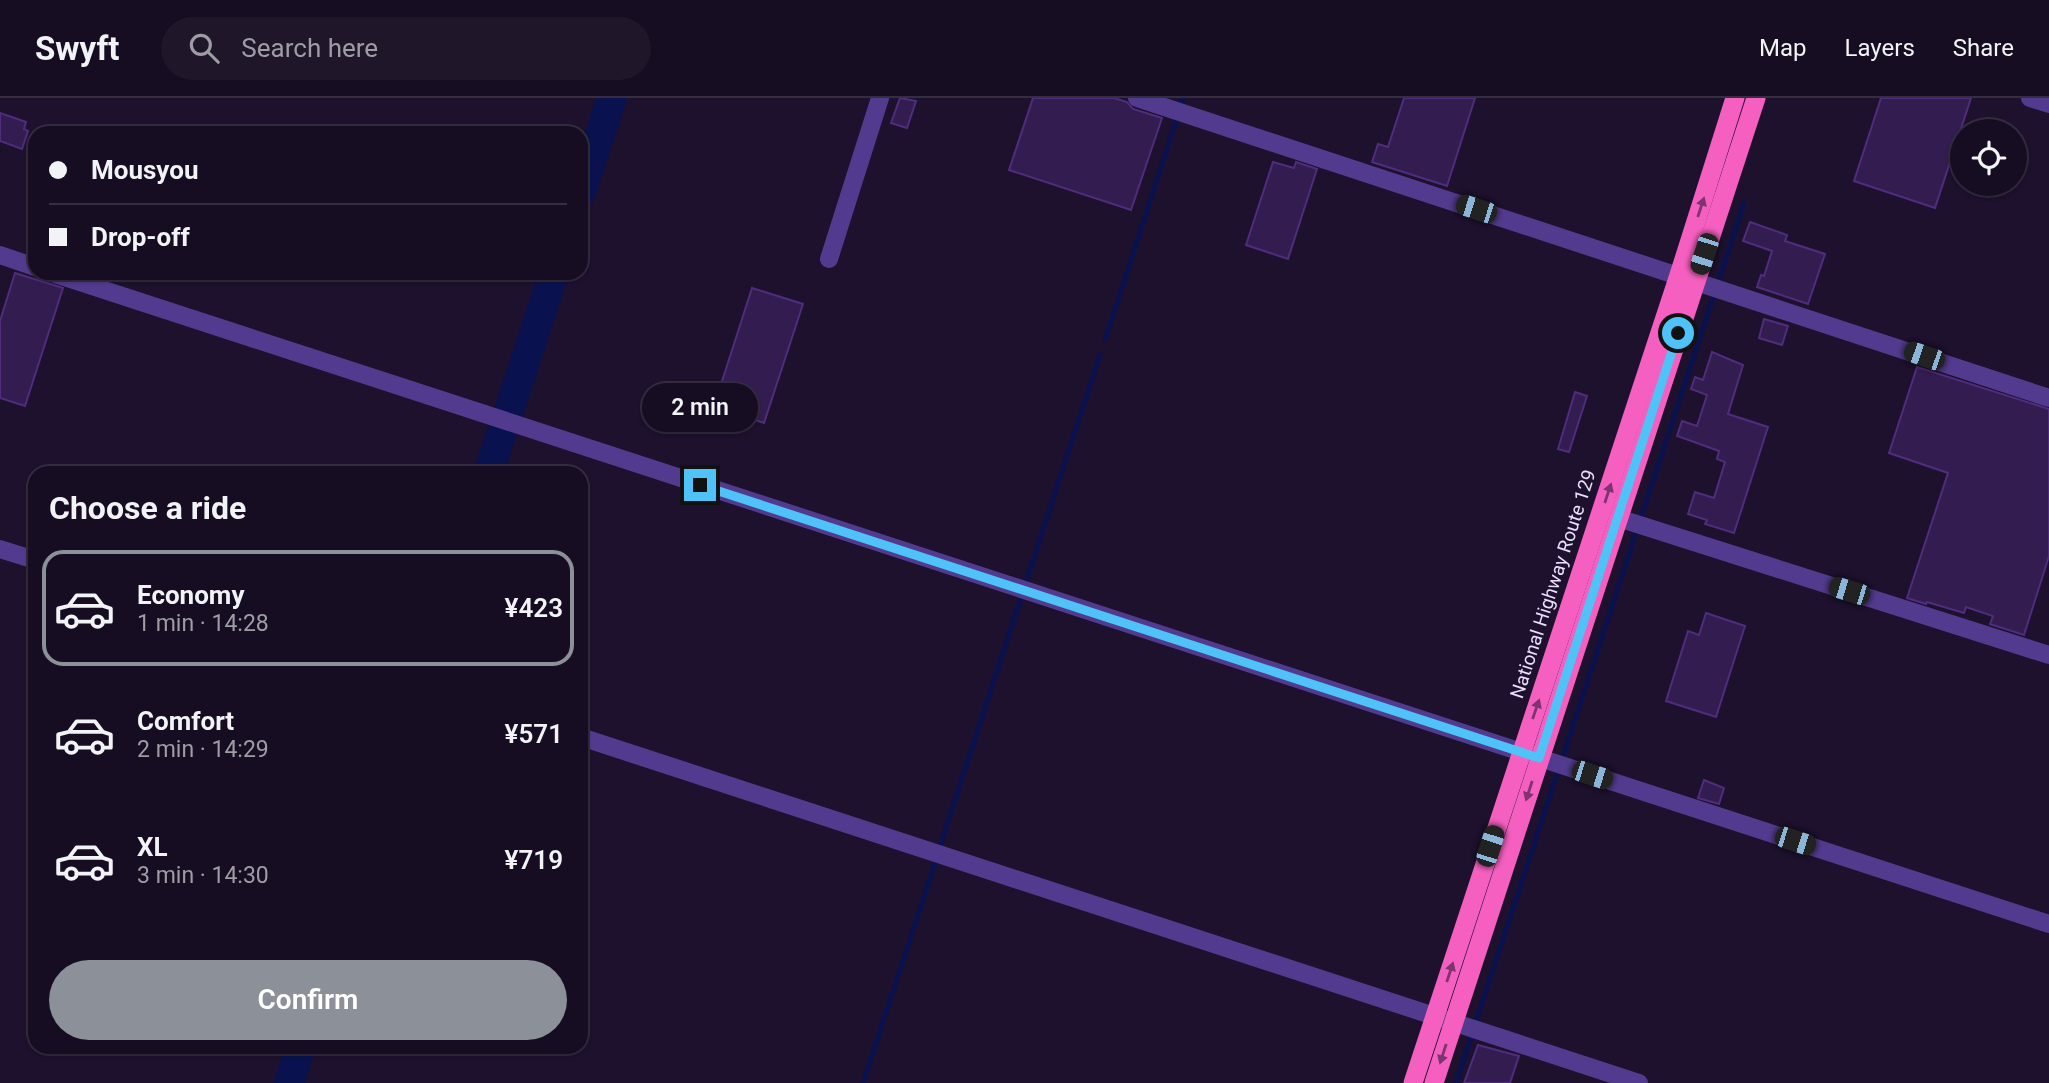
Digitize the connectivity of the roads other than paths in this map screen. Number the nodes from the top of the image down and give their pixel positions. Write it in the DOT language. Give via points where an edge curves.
graph roads {
  1 [pos="880,98"];
  2 [pos="1138,98"];
  3 [pos="1735,98"];
  4 [pos="1756,98"];
  5 [pos="2030,98"];
  6 [pos="2049,104"];
  7 [pos="0,255"];
  8 [pos="829,259"];
  9 [pos="28,265"];
  10 [pos="73,280"];
  11 [pos="1702,283"];
  12 [pos="2049,398"];
  13 [pos="1632,523"];
  14 [pos="0,549"];
  15 [pos="28,558"];
  16 [pos="2049,655"];
  17 [pos="588,739"];
  18 [pos="1546,760"];
  19 [pos="2049,924"];
  20 [pos="1460,1024"];
  21 [pos="1413,1083"];
  22 [pos="1434,1083"];
  23 [pos="1639,1083"];
  1 -- 8 [label="street"];
  2 -- 11 [label="street"];
  11 -- 3 [label="highway, National Highway Route 129, one-way"];
  4 -- 11 [label="highway, National Highway Route 129"];
  5 -- 6 [label="street"];
  7 -- 9 [label="street"];
  10 -- 18 [label="street"];
  11 -- 12 [label="street"];
  11 -- 13 [label="highway, National Highway Route 129"];
  18 -- 11 [label="highway, National Highway Route 129, one-way"];
  13 -- 16 [label="street"];
  13 -- 18 [label="highway, National Highway Route 129"];
  14 -- 15 [label="street"];
  17 -- 20 [label="street"];
  18 -- 19 [label="street"];
  18 -- 20 [label="highway, National Highway Route 129"];
  20 -- 21 [label="highway, National Highway Route 129"];
  20 -- 22 [label="highway, National Highway Route 129, one-way"];
  20 -- 23 [label="street"];
}
